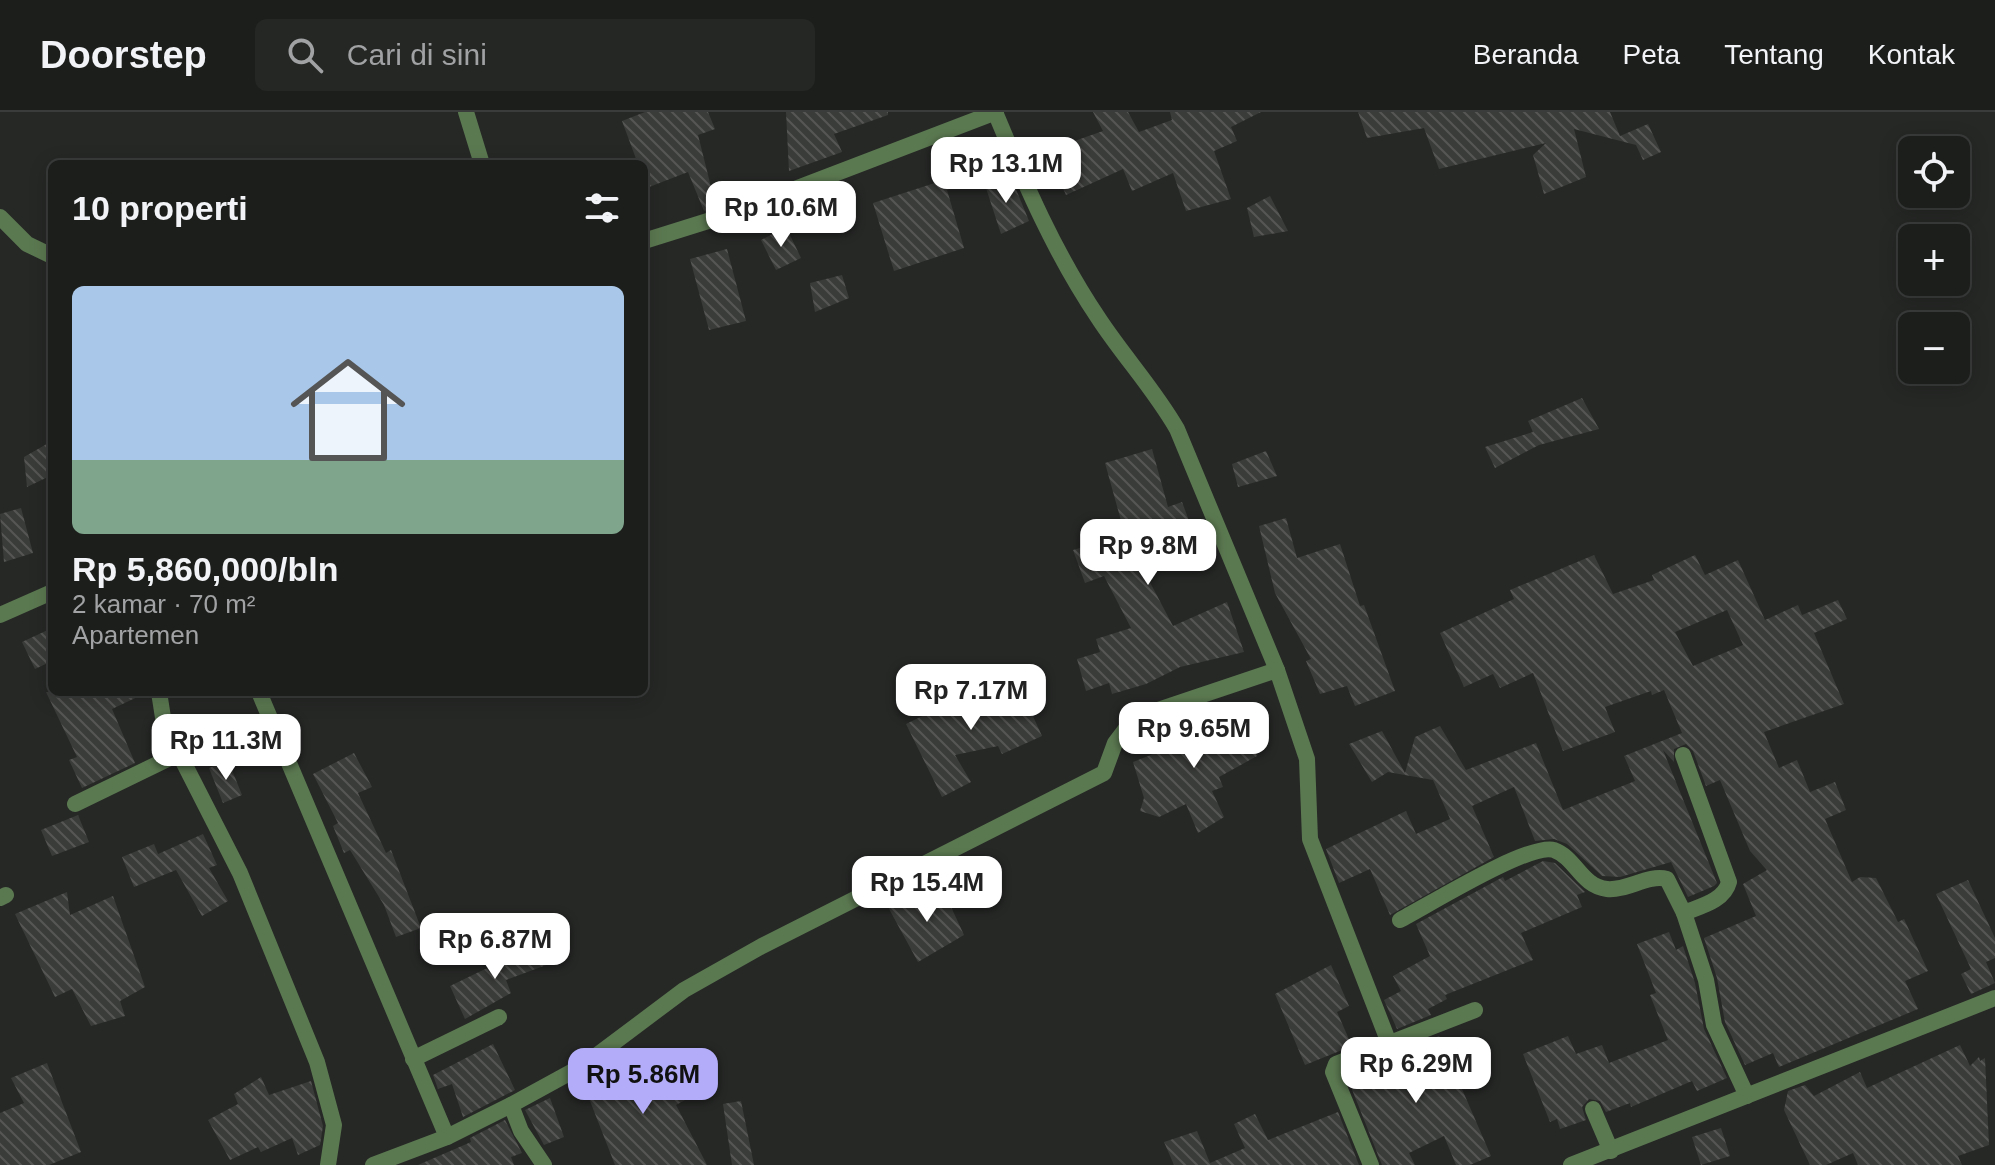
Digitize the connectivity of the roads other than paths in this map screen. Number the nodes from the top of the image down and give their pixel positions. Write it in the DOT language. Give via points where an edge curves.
graph roads {
  1 [pos="466,112"];
  2 [pos="996,112"];
  3 [pos="481,160"];
  4 [pos="0,217"];
  5 [pos="648,240"];
  6 [pos="48,254"];
  7 [pos="48,594"];
  8 [pos="0,615"];
  9 [pos="1277,670"];
  10 [pos="159,696"];
  11 [pos="261,696"];
  12 [pos="178,754"];
  13 [pos="1683,755"];
  14 [pos="75,804"];
  15 [pos="1684,913"];
  16 [pos="1400,920"];
  17 [pos="1995,998"];
  18 [pos="1475,1010"];
  19 [pos="499,1017"];
  20 [pos="1389,1043"];
  21 [pos="413,1059"];
  22 [pos="1747,1096"];
  23 [pos="511,1105"];
  24 [pos="1593,1109"];
  25 [pos="447,1137"];
  26 [pos="1611,1151"];
  27 [pos="328,1165"];
  28 [pos="373,1165"];
  29 [pos="544,1165"];
  30 [pos="1371,1165"];
  31 [pos="1571,1165"];
  1 -- 3 [label="street"];
  2 -- 5 [label="street"];
  2 -- 9 [label="street" via="1036,211 1098,318 1177,429"];
  4 -- 6 [label="street" via="27,244"];
  7 -- 8 [label="street"];
  9 -- 20 [label="street" via="1307,759 1310,839"];
  9 -- 23 [label="street" via="1134,718 1115,743 1104,773 762,946 684,990 584,1065"];
  10 -- 12 [label="street" via="162,719"];
  11 -- 21 [label="street"];
  12 -- 14 [label="street"];
  12 -- 27 [label="street" via="240,873 317,1062 334,1125"];
  13 -- 15 [label="street" via="1729,882 1715,899"];
  15 -- 16 [label="street" via="1667,879 1609,889 1594,886 1550,849 1522,855"];
  15 -- 22 [label="street" via="1714,1025"];
  17 -- 22 [label="street"];
  18 -- 20 [label="street"];
  19 -- 21 [label="street"];
  20 -- 30 [label="street" via="1336,1064 1333,1072"];
  21 -- 25 [label="street"];
  22 -- 26 [label="street"];
  23 -- 25 [label="street"];
  23 -- 29 [label="street"];
  24 -- 26 [label="street"];
  25 -- 28 [label="street"];
  26 -- 31 [label="street"];
}
